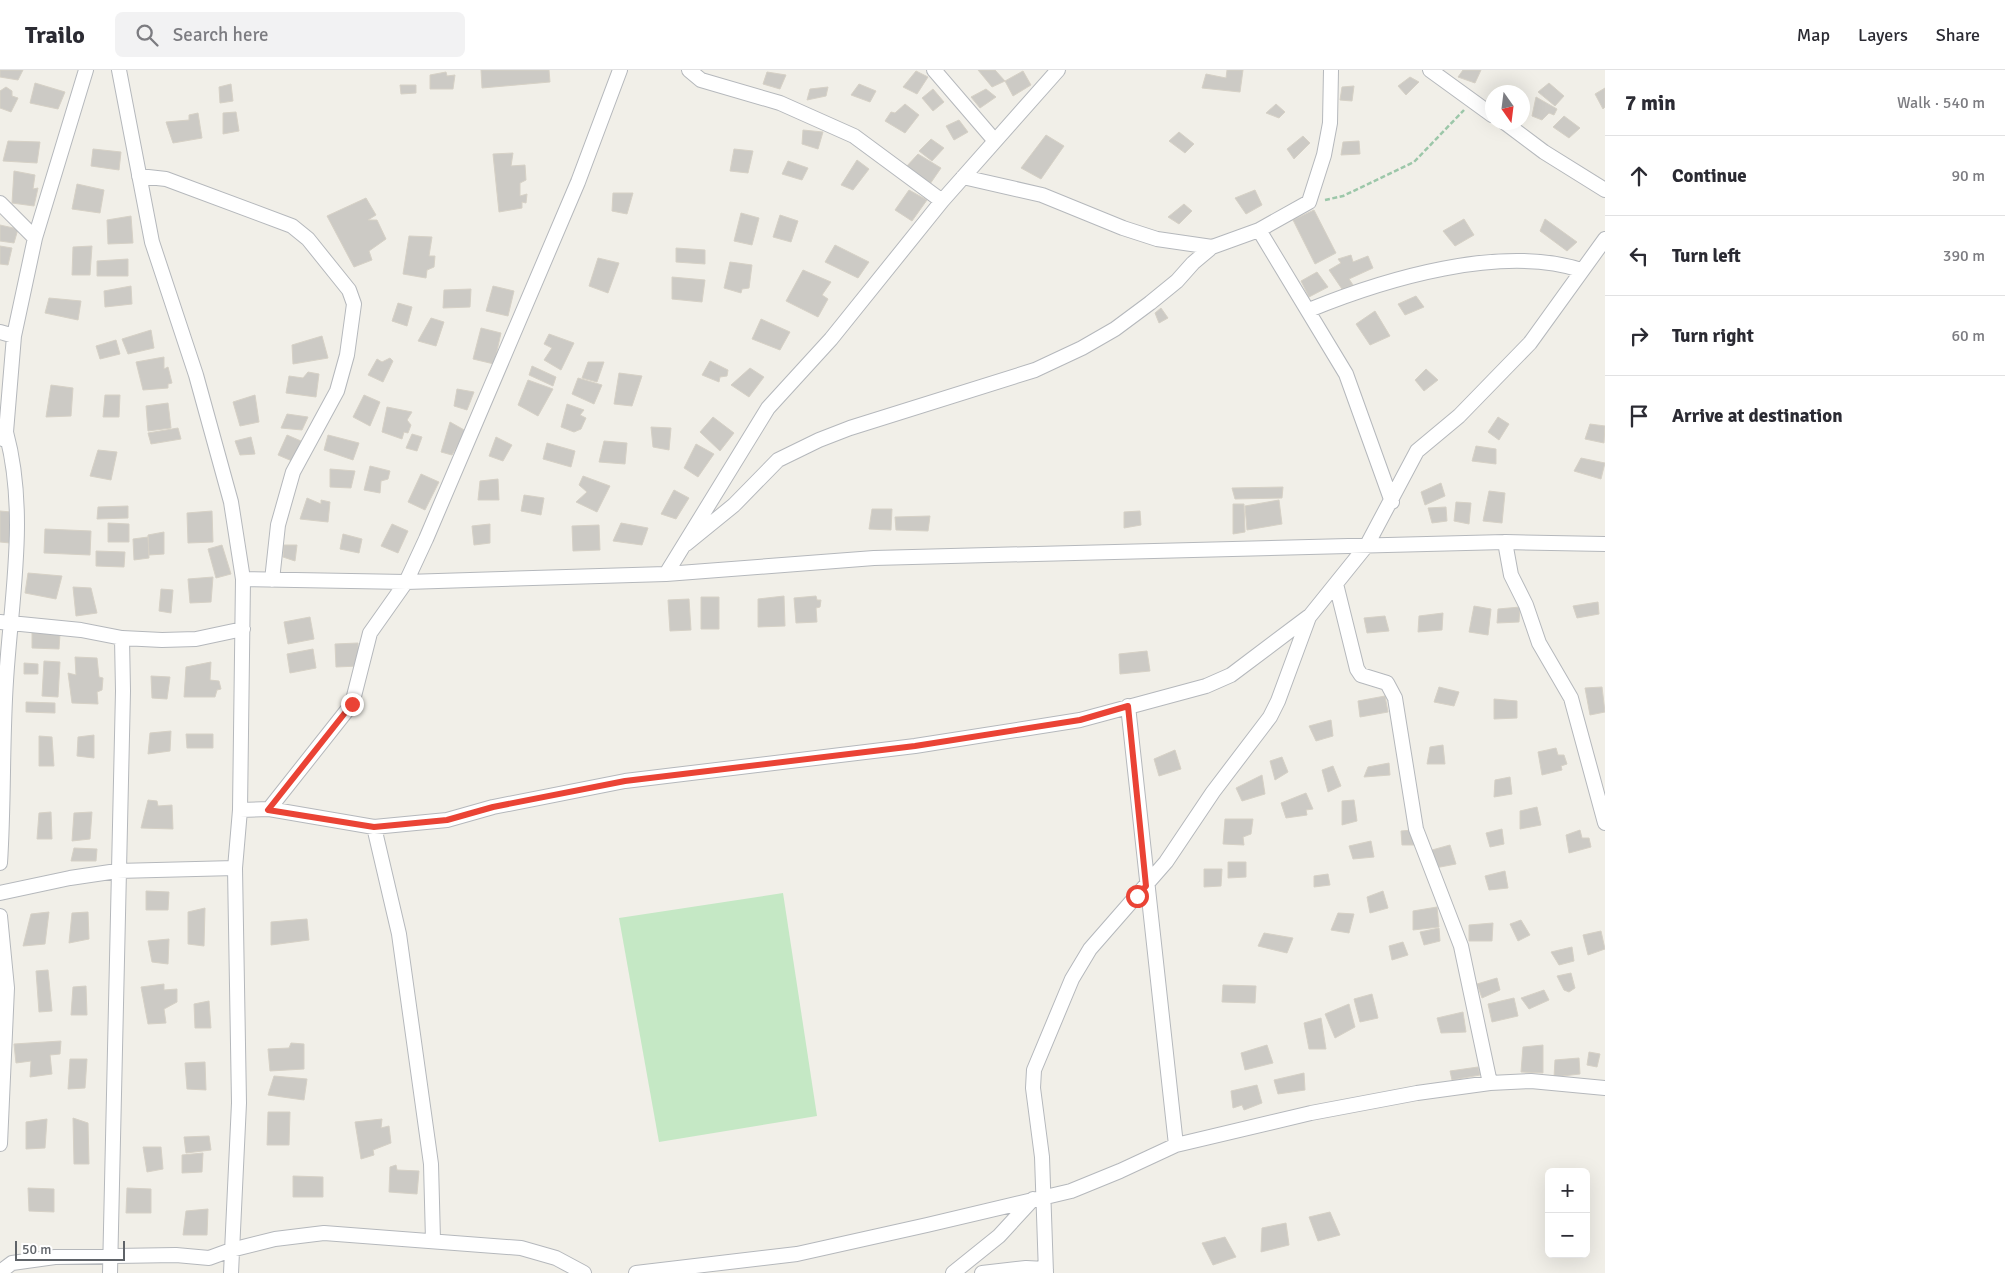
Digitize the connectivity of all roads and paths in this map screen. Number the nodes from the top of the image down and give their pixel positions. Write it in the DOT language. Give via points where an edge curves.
graph roads {
  1 [pos="86,70"];
  2 [pos="119,70"];
  3 [pos="620,70"];
  4 [pos="690,70"];
  5 [pos="934,70"];
  6 [pos="1058,70"];
  7 [pos="1331,70"];
  8 [pos="1430,70"];
  9 [pos="1473,101"];
  10 [pos="1485,109"];
  11 [pos="1515,130"];
  12 [pos="995,141"];
  13 [pos="139,176"];
  14 [pos="963,178"];
  15 [pos="1605,190"];
  16 [pos="942,201"];
  17 [pos="1309,202"];
  18 [pos="0,203"];
  19 [pos="1259,230"];
  20 [pos="35,238"];
  21 [pos="1605,239"];
  22 [pos="1212,247"];
  23 [pos="1582,270"];
  24 [pos="1309,310"];
  25 [pos="0,332"];
  26 [pos="14,336"];
  27 [pos="3,438"];
  28 [pos="1392,502"];
  29 [pos="1505,542"];
  30 [pos="686,544"];
  31 [pos="1605,544"];
  32 [pos="1367,545"];
  33 [pos="666,574"];
  34 [pos="243,579"];
  35 [pos="272,580"];
  36 [pos="406,582"];
  37 [pos="1336,584"];
  38 [pos="1309,617"];
  39 [pos="5,622"];
  40 [pos="243,629"];
  41 [pos="122,638"];
  42 [pos="1128,706"];
  43 [pos="240,810"];
  44 [pos="268,810"];
  45 [pos="1605,823"];
  46 [pos="374,827"];
  47 [pos="0,863"];
  48 [pos="235,868"];
  49 [pos="117,871"];
  50 [pos="1146,886"];
  51 [pos="0,893"];
  52 [pos="0,916"];
  53 [pos="1490,1082"];
  54 [pos="1605,1088"];
  55 [pos="0,1144"];
  56 [pos="1176,1145"];
  57 [pos="1038,1198"];
  58 [pos="433,1240"];
  59 [pos="231,1250"];
  60 [pos="110,1256"];
  61 [pos="1046,1271"];
  62 [pos="0,1272"];
  63 [pos="110,1273"];
  64 [pos="232,1273"];
  65 [pos="584,1273"];
  66 [pos="636,1273"];
  67 [pos="954,1273"];
  68 [pos="982,1273"];
  1 -- 20 [label="street"];
  2 -- 13 [label="street"];
  3 -- 36 [label="street" via="578,182"];
  4 -- 16 [label="street" via="702,80 780,103 854,136"];
  5 -- 12 [label="street"];
  6 -- 12 [label="street"];
  7 -- 17 [label="street" via="1330,124"];
  8 -- 9 [label="street"];
  9 -- 10 [label="street"];
  9 -- 17 [label="path" via="1414,162 1343,196"];
  11 -- 15 [label="street"];
  12 -- 14 [label="street"];
  13 -- 34 [label="street" via="152,242 196,375 232,502"];
  13 -- 35 [label="street" via="166,180 300,230 350,290 354,304 353,321 344,368 337,391 293,472 278,525"];
  14 -- 16 [label="street"];
  14 -- 22 [label="street" via="1042,195 1157,239"];
  16 -- 30 [label="street" via="843,326 768,408"];
  17 -- 19 [label="street"];
  18 -- 20 [label="street"];
  19 -- 22 [label="street"];
  19 -- 24 [label="street"];
  20 -- 26 [label="street"];
  21 -- 23 [label="street"];
  22 -- 30 [label="street" via="1150,303 1116,329 1082,348 1035,370 850,428 778,460 734,505"];
  23 -- 24 [label="street" via="1557,263 1501,261 1446,269 1360,289"];
  23 -- 28 [label="street" via="1530,343 1459,416 1417,451"];
  24 -- 28 [label="street" via="1346,374"];
  25 -- 26 [label="street"];
  26 -- 27 [label="street"];
  27 -- 39 [label="street" via="15,463 17,494 14,581"];
  28 -- 32 [label="street"];
  29 -- 31 [label="street"];
  29 -- 32 [label="street"];
  29 -- 45 [label="street" via="1511,575 1539,643 1570,698"];
  30 -- 33 [label="street"];
  32 -- 33 [label="street" via="874,558"];
  32 -- 37 [label="street"];
  33 -- 36 [label="street"];
  34 -- 35 [label="street"];
  34 -- 40 [label="street"];
  35 -- 36 [label="street"];
  36 -- 44 [label="street" via="370,633 352,704"];
  37 -- 38 [label="street"];
  37 -- 53 [label="street" via="1357,669 1361,675 1387,683 1395,698 1416,829 1461,946"];
  38 -- 42 [label="street" via="1231,675 1206,686"];
  38 -- 50 [label="street" via="1270,717"];
  39 -- 41 [label="street"];
  39 -- 47 [label="street"];
  40 -- 41 [label="street" via="196,639"];
  40 -- 43 [label="street"];
  41 -- 49 [label="street"];
  42 -- 46 [label="street" via="1080,720 915,746 625,781 493,807 447,820"];
  42 -- 50 [label="street"];
  43 -- 44 [label="street"];
  43 -- 48 [label="street"];
  44 -- 46 [label="street"];
  46 -- 58 [label="street" via="399,934 431,1164"];
  48 -- 49 [label="street"];
  48 -- 59 [label="street" via="239,1103"];
  49 -- 51 [label="street"];
  49 -- 60 [label="street"];
  50 -- 56 [label="street"];
  50 -- 57 [label="street" via="1090,949 1072,979 1038,1055 1033,1088 1042,1156"];
  52 -- 55 [label="street" via="7,988"];
  53 -- 54 [label="street" via="1531,1081"];
  53 -- 56 [label="street" via="1311,1113"];
  56 -- 57 [label="street" via="1079,1187"];
  57 -- 61 [label="street"];
  57 -- 66 [label="street" via="797,1254"];
  57 -- 67 [label="street"];
  58 -- 59 [label="street" via="324,1233 275,1239"];
  58 -- 65 [label="street" via="521,1248 556,1258"];
  59 -- 60 [label="street" via="209,1258"];
  59 -- 64 [label="street"];
  60 -- 62 [label="street" via="31,1260 12,1264"];
  60 -- 63 [label="street"];
  61 -- 68 [label="street" via="1026,1268"];
}
